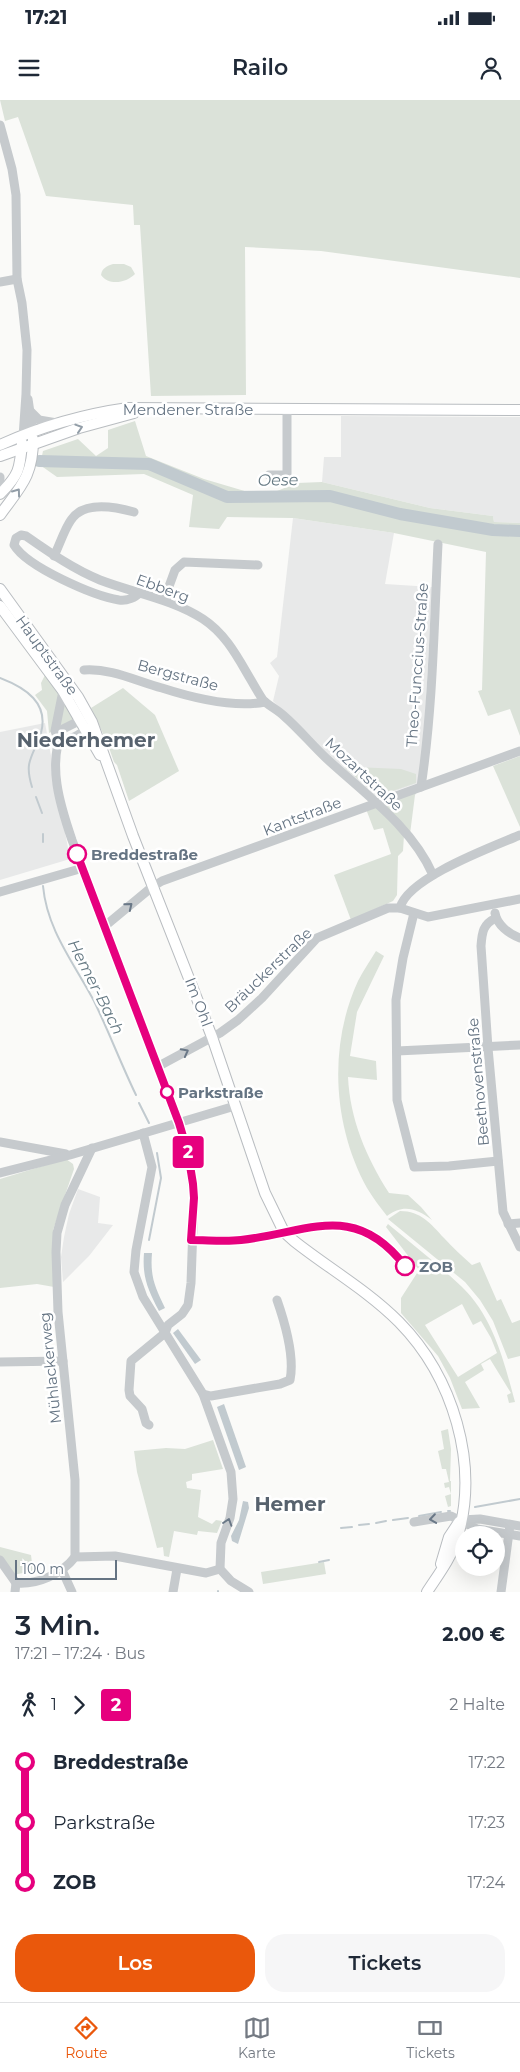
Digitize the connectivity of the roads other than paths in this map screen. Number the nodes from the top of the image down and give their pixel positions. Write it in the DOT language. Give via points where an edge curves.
graph roads {
  1 [pos="0,125"];
  2 [pos="2,137"];
  3 [pos="5,158"];
  4 [pos="17,279"];
  5 [pos="0,282"];
  6 [pos="26,394"];
  7 [pos="152,409"];
  8 [pos="287,409"];
  9 [pos="520,410"];
  10 [pos="31,412"];
  11 [pos="62,423"];
  12 [pos="28,435"];
  13 [pos="33,444"];
  14 [pos="0,445"];
  15 [pos="22,448"];
  16 [pos="0,456"];
  17 [pos="269,475"];
  18 [pos="0,477"];
  19 [pos="0,492"];
  20 [pos="134,512"];
  21 [pos="0,515"];
  22 [pos="438,544"];
  23 [pos="54,556"];
  24 [pos="258,565"];
  25 [pos="0,589"];
  26 [pos="140,592"];
  27 [pos="164,600"];
  28 [pos="0,606"];
  29 [pos="11,613"];
  30 [pos="84,670"];
  31 [pos="63,691"];
  32 [pos="265,702"];
  33 [pos="81,720"];
  34 [pos="89,726"];
  35 [pos="58,740"];
  36 [pos="520,751"];
  37 [pos="421,787"];
  38 [pos="375,803"];
  39 [pos="520,835"];
  40 [pos="83,868"];
  41 [pos="433,875"];
  42 [pos="152,887"];
  43 [pos="0,892"];
  44 [pos="520,899"];
  45 [pos="493,905"];
  46 [pos="400,908"];
  47 [pos="414,913"];
  48 [pos="496,918"];
  49 [pos="105,926"];
  50 [pos="520,938"];
  51 [pos="212,1037"];
  52 [pos="520,1045"];
  53 [pos="488,1048"];
  54 [pos="397,1051"];
  55 [pos="157,1067"];
  56 [pos="235,1106"];
  57 [pos="179,1123"];
  58 [pos="143,1133"];
  59 [pos="0,1142"];
  60 [pos="92,1148"];
  61 [pos="73,1154"];
  62 [pos="498,1161"];
  63 [pos="0,1173"];
  64 [pos="76,1178"];
  65 [pos="520,1223"];
  66 [pos="508,1224"];
  67 [pos="284,1232"];
  68 [pos="191,1240"];
  69 [pos="520,1247"];
  70 [pos="277,1300"];
  71 [pos="165,1333"];
  72 [pos="63,1361"];
  73 [pos="0,1362"];
  74 [pos="203,1394"];
  75 [pos="149,1425"];
  76 [pos="456,1518"];
  77 [pos="414,1522"];
  78 [pos="510,1525"];
  79 [pos="520,1526"];
  80 [pos="508,1535"];
  81 [pos="520,1536"];
  82 [pos="75,1557"];
  83 [pos="0,1560"];
  84 [pos="177,1569"];
  85 [pos="220,1569"];
  86 [pos="62,1570"];
  87 [pos="16,1587"];
  88 [pos="72,1592"];
  89 [pos="173,1592"];
  90 [pos="249,1592"];
  91 [pos="428,1592"];
  92 [pos="501,1592"];
  1 -- 2 [label="street"];
  2 -- 3 [label="street"];
  3 -- 4 [label="street" via="16,195"];
  4 -- 5 [label="street"];
  4 -- 6 [label="street" via="25,325"];
  6 -- 10 [label="street"];
  6 -- 12 [label="street"];
  7 -- 8 [label="main road, Mendener Straße"];
  7 -- 11 [label="main road, Mendener Straße" via="128,408"];
  13 -- 7 [label="main road, one-way" via="98,422"];
  8 -- 9 [label="main road, Mendener Straße"];
  8 -- 17 [label="street" via="287,475"];
  10 -- 11 [label="street" via="39,420"];
  10 -- 12 [label="street"];
  11 -- 12 [label="main road, Mendener Straße"];
  12 -- 13 [label="main road"];
  12 -- 14 [label="main road, Mendener Straße"];
  12 -- 15 [label="main road"];
  13 -- 15 [label="main road"];
  21 -- 13 [label="main road, one-way" via="27,478"];
  15 -- 16 [label="main road"];
  15 -- 19 [label="main road" via="12,484"];
  18 -- 19 [label="street"];
  20 -- 23 [label="street" via="117,507 83,510 70,521"];
  22 -- 37 [label="street, Theo-Funccius-Straße" via="431,698"];
  23 -- 26 [label="street, Ebberg" via="98,579"];
  23 -- 26 [label="street, Ebberg" via="26,536 16,538 14,544 18,552 54,575 121,600 135,598"];
  24 -- 27 [label="street" via="184,562 175,570"];
  25 -- 29 [label="main road, Hauptstraße"];
  26 -- 27 [label="street, Ebberg"];
  27 -- 32 [label="street, Ebberg" via="195,614 229,643"];
  28 -- 29 [label="main road, Hauptstraße"];
  29 -- 31 [label="main road, Hauptstraße"];
  29 -- 34 [label="main road, Hauptstraße" via="78,697"];
  30 -- 32 [label="street, Bergstraße" via="129,677 219,701"];
  31 -- 33 [label="main road, Hauptstraße"];
  31 -- 35 [label="street, Hauptstraße" via="55,731"];
  32 -- 38 [label="street, Mozartstraße" via="284,715"];
  33 -- 34 [label="main road, Hauptstraße"];
  33 -- 35 [label="street" via="63,729"];
  34 -- 35 [label="street" via="64,741"];
  34 -- 42 [label="main road, Im Ohl" via="111,773"];
  35 -- 40 [label="street, Hauptstraße" via="55,769 60,800"];
  36 -- 37 [label="street, Kantstraße"];
  37 -- 38 [label="street, Kantstraße"];
  38 -- 41 [label="street, Mozartstraße" via="410,836"];
  38 -- 42 [label="street, Kantstraße"];
  39 -- 41 [label="street"];
  40 -- 43 [label="street"];
  40 -- 49 [label="street, Hauptstraße"];
  41 -- 46 [label="street" via="405,896"];
  49 -- 42 [label="street, Kantstraße, one-way"];
  42 -- 51 [label="main road, Im Ohl"];
  44 -- 45 [label="street"];
  45 -- 47 [label="street" via="428,917"];
  45 -- 48 [label="street"];
  46 -- 47 [label="street"];
  46 -- 51 [label="street, Bräuckerstraße" via="388,908 317,938 250,1010"];
  47 -- 54 [label="street" via="396,1000"];
  48 -- 50 [label="street" via="512,935"];
  48 -- 53 [label="street, Beethovenstraße" via="483,929 481,946"];
  49 -- 55 [label="street, Hauptstraße"];
  55 -- 51 [label="street, Bräuckerstraße, one-way"];
  51 -- 56 [label="main road, Im Ohl"];
  52 -- 53 [label="street"];
  53 -- 54 [label="street"];
  53 -- 62 [label="street, Beethovenstraße"];
  54 -- 62 [label="street" via="397,1100 414,1166"];
  55 -- 57 [label="street, Hauptstraße"];
  56 -- 57 [label="street"];
  56 -- 67 [label="main road, Im Ohl" via="265,1193"];
  57 -- 58 [label="street"];
  57 -- 68 [label="street, Hauptstraße" via="188,1153 194,1198"];
  58 -- 60 [label="street"];
  58 -- 71 [label="street" via="152,1168 134,1272 143,1297"];
  59 -- 61 [label="street"];
  60 -- 61 [label="street"];
  60 -- 64 [label="street, Mühlackerweg"];
  61 -- 63 [label="street"];
  61 -- 64 [label="street, Mühlackerweg"];
  62 -- 66 [label="street, Beethovenstraße" via="503,1212"];
  64 -- 72 [label="street, Mühlackerweg" via="57,1233"];
  65 -- 66 [label="street"];
  66 -- 69 [label="street, Beethovenstraße"];
  67 -- 68 [label="street" via="240,1240"];
  67 -- 76 [label="main road" via="383,1307 434,1366 452,1406 460,1442 464,1477"];
  68 -- 71 [label="street, Hauptstraße" via="188,1305 168,1325"];
  70 -- 74 [label="street" via="285,1324 292,1370 290,1380 211,1396"];
  71 -- 74 [label="street"];
  71 -- 75 [label="street, Hauptstraße" via="134,1357 130,1365 130,1396"];
  72 -- 73 [label="street"];
  72 -- 82 [label="street, Mühlackerweg" via="76,1480"];
  85 -- 74 [label="street, one-way" via="221,1543 233,1499 232,1481"];
  76 -- 77 [label="street, one-way"];
  76 -- 78 [label="street"];
  76 -- 80 [label="street" via="477,1530"];
  76 -- 91 [label="main road" via="452,1552"];
  78 -- 79 [label="street"];
  78 -- 80 [label="street"];
  80 -- 81 [label="street"];
  80 -- 92 [label="street"];
  82 -- 84 [label="street" via="115,1556"];
  82 -- 86 [label="street"];
  83 -- 87 [label="street"];
  84 -- 85 [label="street" via="206,1573"];
  84 -- 89 [label="street"];
  85 -- 90 [label="street" via="231,1581"];
  86 -- 87 [label="street"];
  86 -- 88 [label="street"];
}
